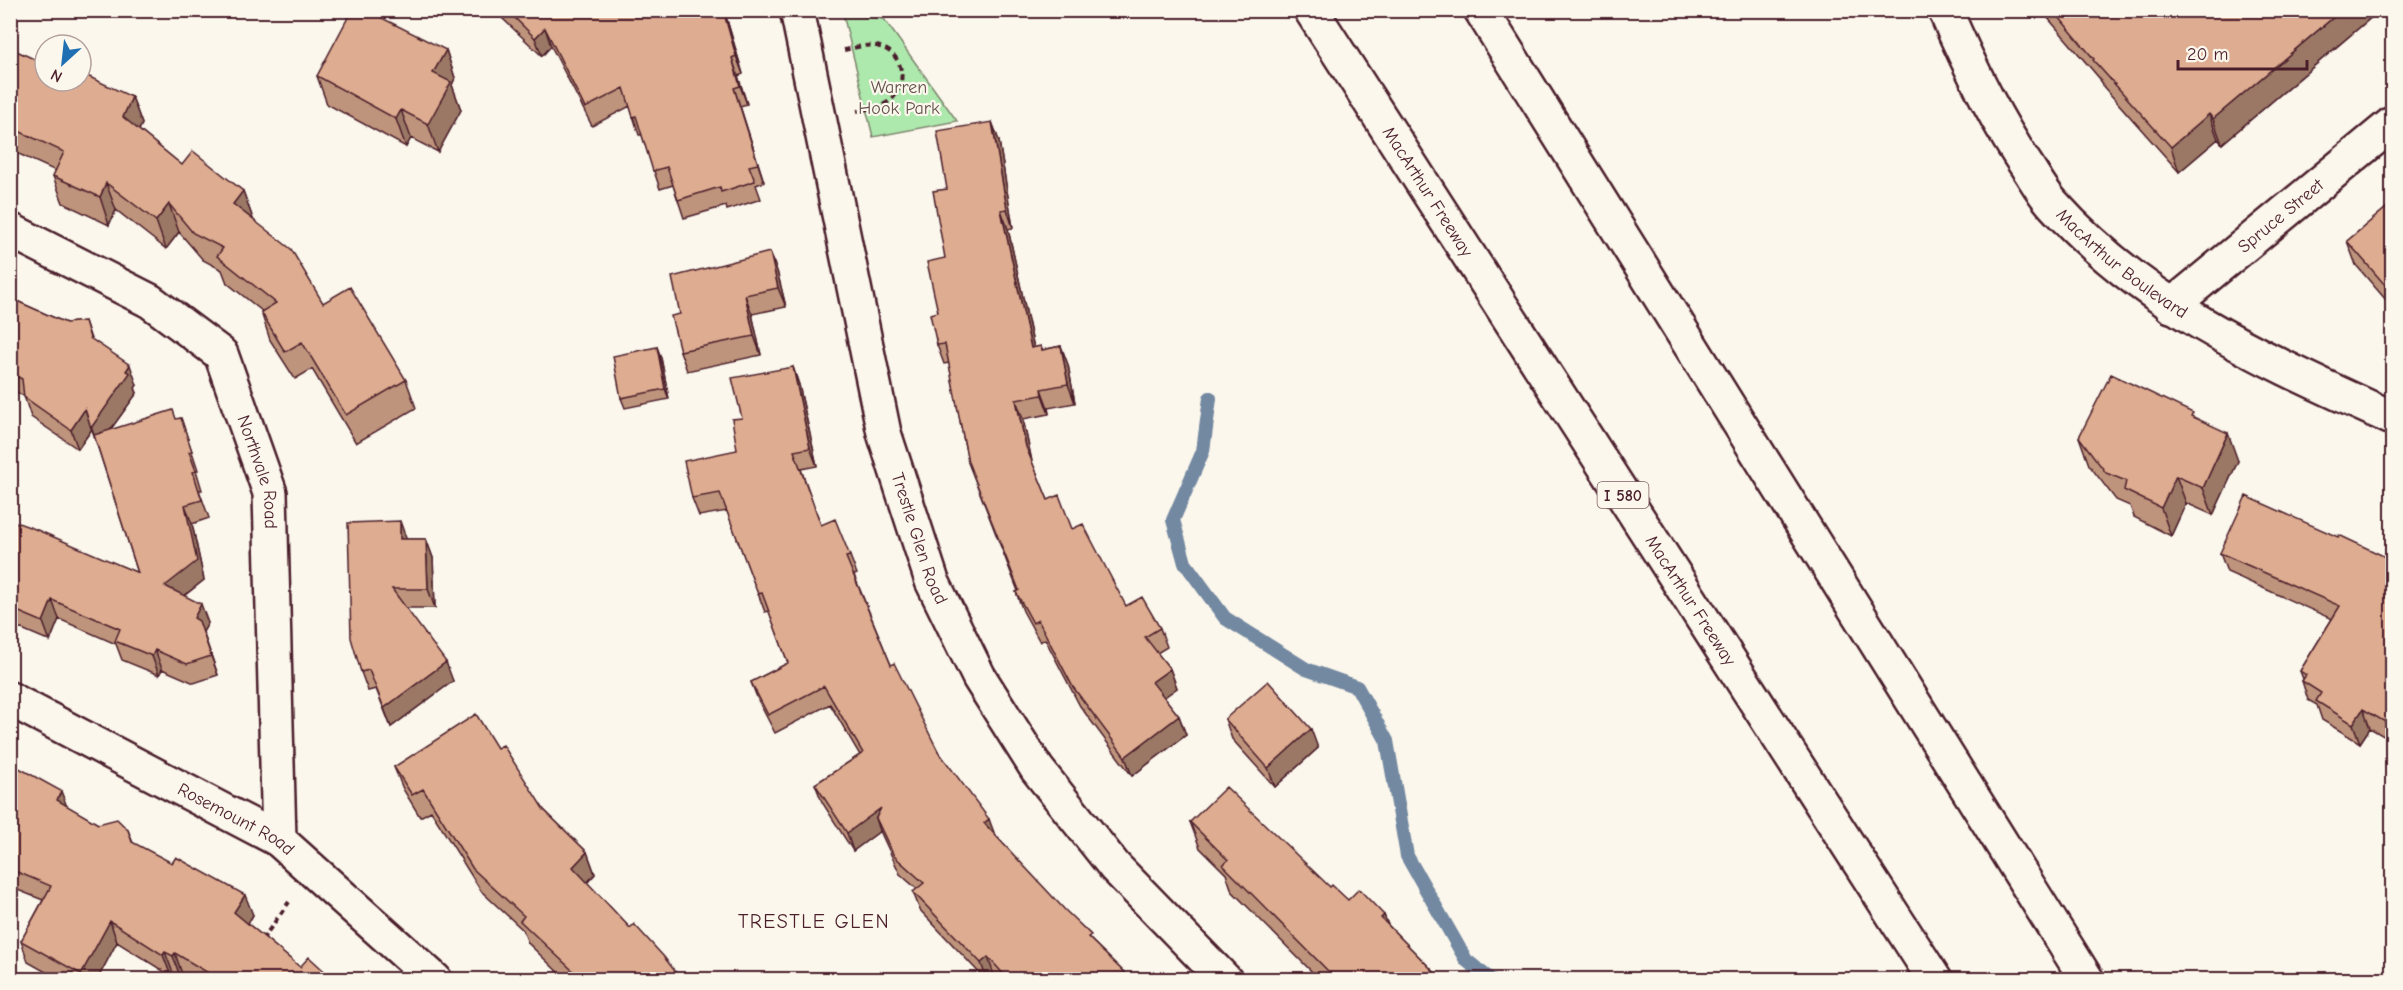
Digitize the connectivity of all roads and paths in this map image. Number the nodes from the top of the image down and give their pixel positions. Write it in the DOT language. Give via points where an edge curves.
graph roads {
  1 [pos="797,10"];
  2 [pos="1311,10"];
  3 [pos="1481,10"];
  4 [pos="1945,10"];
  5 [pos="807,57"];
  6 [pos="818,119"];
  7 [pos="2392,124"];
  8 [pos="10,230"];
  9 [pos="2171,306"];
  10 [pos="2392,418"];
  11 [pos="10,699"];
  12 [pos="279,840"];
  13 [pos="285,908"];
  14 [pos="261,942"];
  15 [pos="435,980"];
  16 [pos="1225,980"];
  17 [pos="1935,980"];
  18 [pos="2087,980"];
  1 -- 5 [label="main road, Trestle Glen Road"];
  2 -- 17 [label="main road, MacArthur Freeway / I 580"];
  3 -- 18 [label="main road"];
  4 -- 9 [label="main road, MacArthur Boulevard" via="2008,138 2053,203 2107,257"];
  5 -- 6 [label="main road, Trestle Glen Road"];
  5 -- 6 [label="path" via="880,46 897,59 901,68 900,88 887,104"];
  6 -- 16 [label="main road, Trestle Glen Road" via="884,433 937,591 979,677 1037,770 1115,867"];
  7 -- 9 [label="main road, Spruce Street"];
  8 -- 12 [label="main road, Northvale Road" via="150,301 221,354 270,493"];
  9 -- 10 [label="main road, MacArthur Boulevard" via="2243,349"];
  11 -- 12 [label="main road, Rosemount Road"];
  12 -- 15 [label="main road, Rosemount Road"];
  13 -- 14 [label="path"];
}
